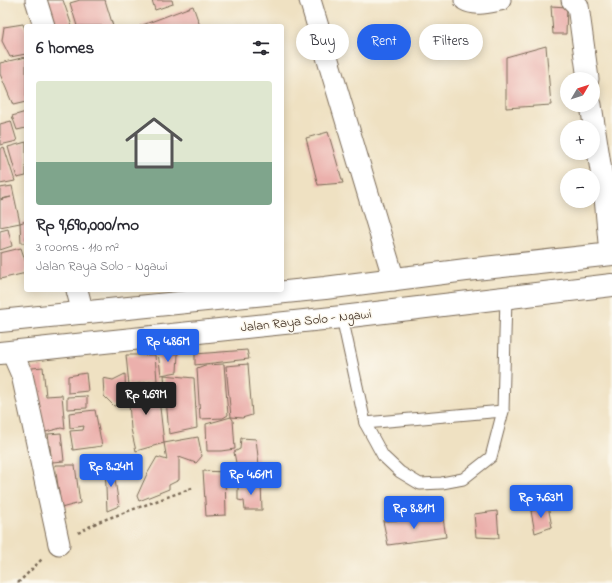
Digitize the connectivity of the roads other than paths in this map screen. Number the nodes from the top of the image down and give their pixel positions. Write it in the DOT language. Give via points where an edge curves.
graph roads {
  1 [pos="36,0"];
  2 [pos="310,0"];
  3 [pos="465,0"];
  4 [pos="500,0"];
  5 [pos="572,0"];
  6 [pos="43,24"];
  7 [pos="587,72"];
  8 [pos="592,112"];
  9 [pos="611,254"];
  10 [pos="394,280"];
  11 [pos="612,285"];
  12 [pos="284,289"];
  13 [pos="78,292"];
  14 [pos="253,292"];
  15 [pos="241,293"];
  16 [pos="506,297"];
  17 [pos="83,312"];
  18 [pos="342,317"];
  19 [pos="0,321"];
  20 [pos="6,353"];
  21 [pos="503,410"];
  22 [pos="365,423"];
  23 [pos="59,544"];
  1 -- 6 [label="street"];
  2 -- 10 [label="street"];
  3 -- 4 [label="street" via="485,3"];
  5 -- 7 [label="street" via="578,6"];
  8 -- 9 [label="street"];
  9 -- 10 [label="highway"];
  10 -- 12 [label="highway"];
  11 -- 16 [label="highway, Jalan Raya Solo - Ngawi"];
  13 -- 17 [label="street"];
  14 -- 15 [label="highway"];
  15 -- 17 [label="highway"];
  16 -- 18 [label="highway, Jalan Raya Solo - Ngawi"];
  16 -- 21 [label="lane"];
  17 -- 19 [label="highway"];
  18 -- 20 [label="highway, Jalan Raya Solo - Ngawi"];
  18 -- 22 [label="lane"];
  20 -- 23 [label="street" via="22,375"];
  21 -- 22 [label="lane"];
  21 -- 22 [label="lane" via="491,457 463,479 442,483 420,484 400,472 383,456"];
}
